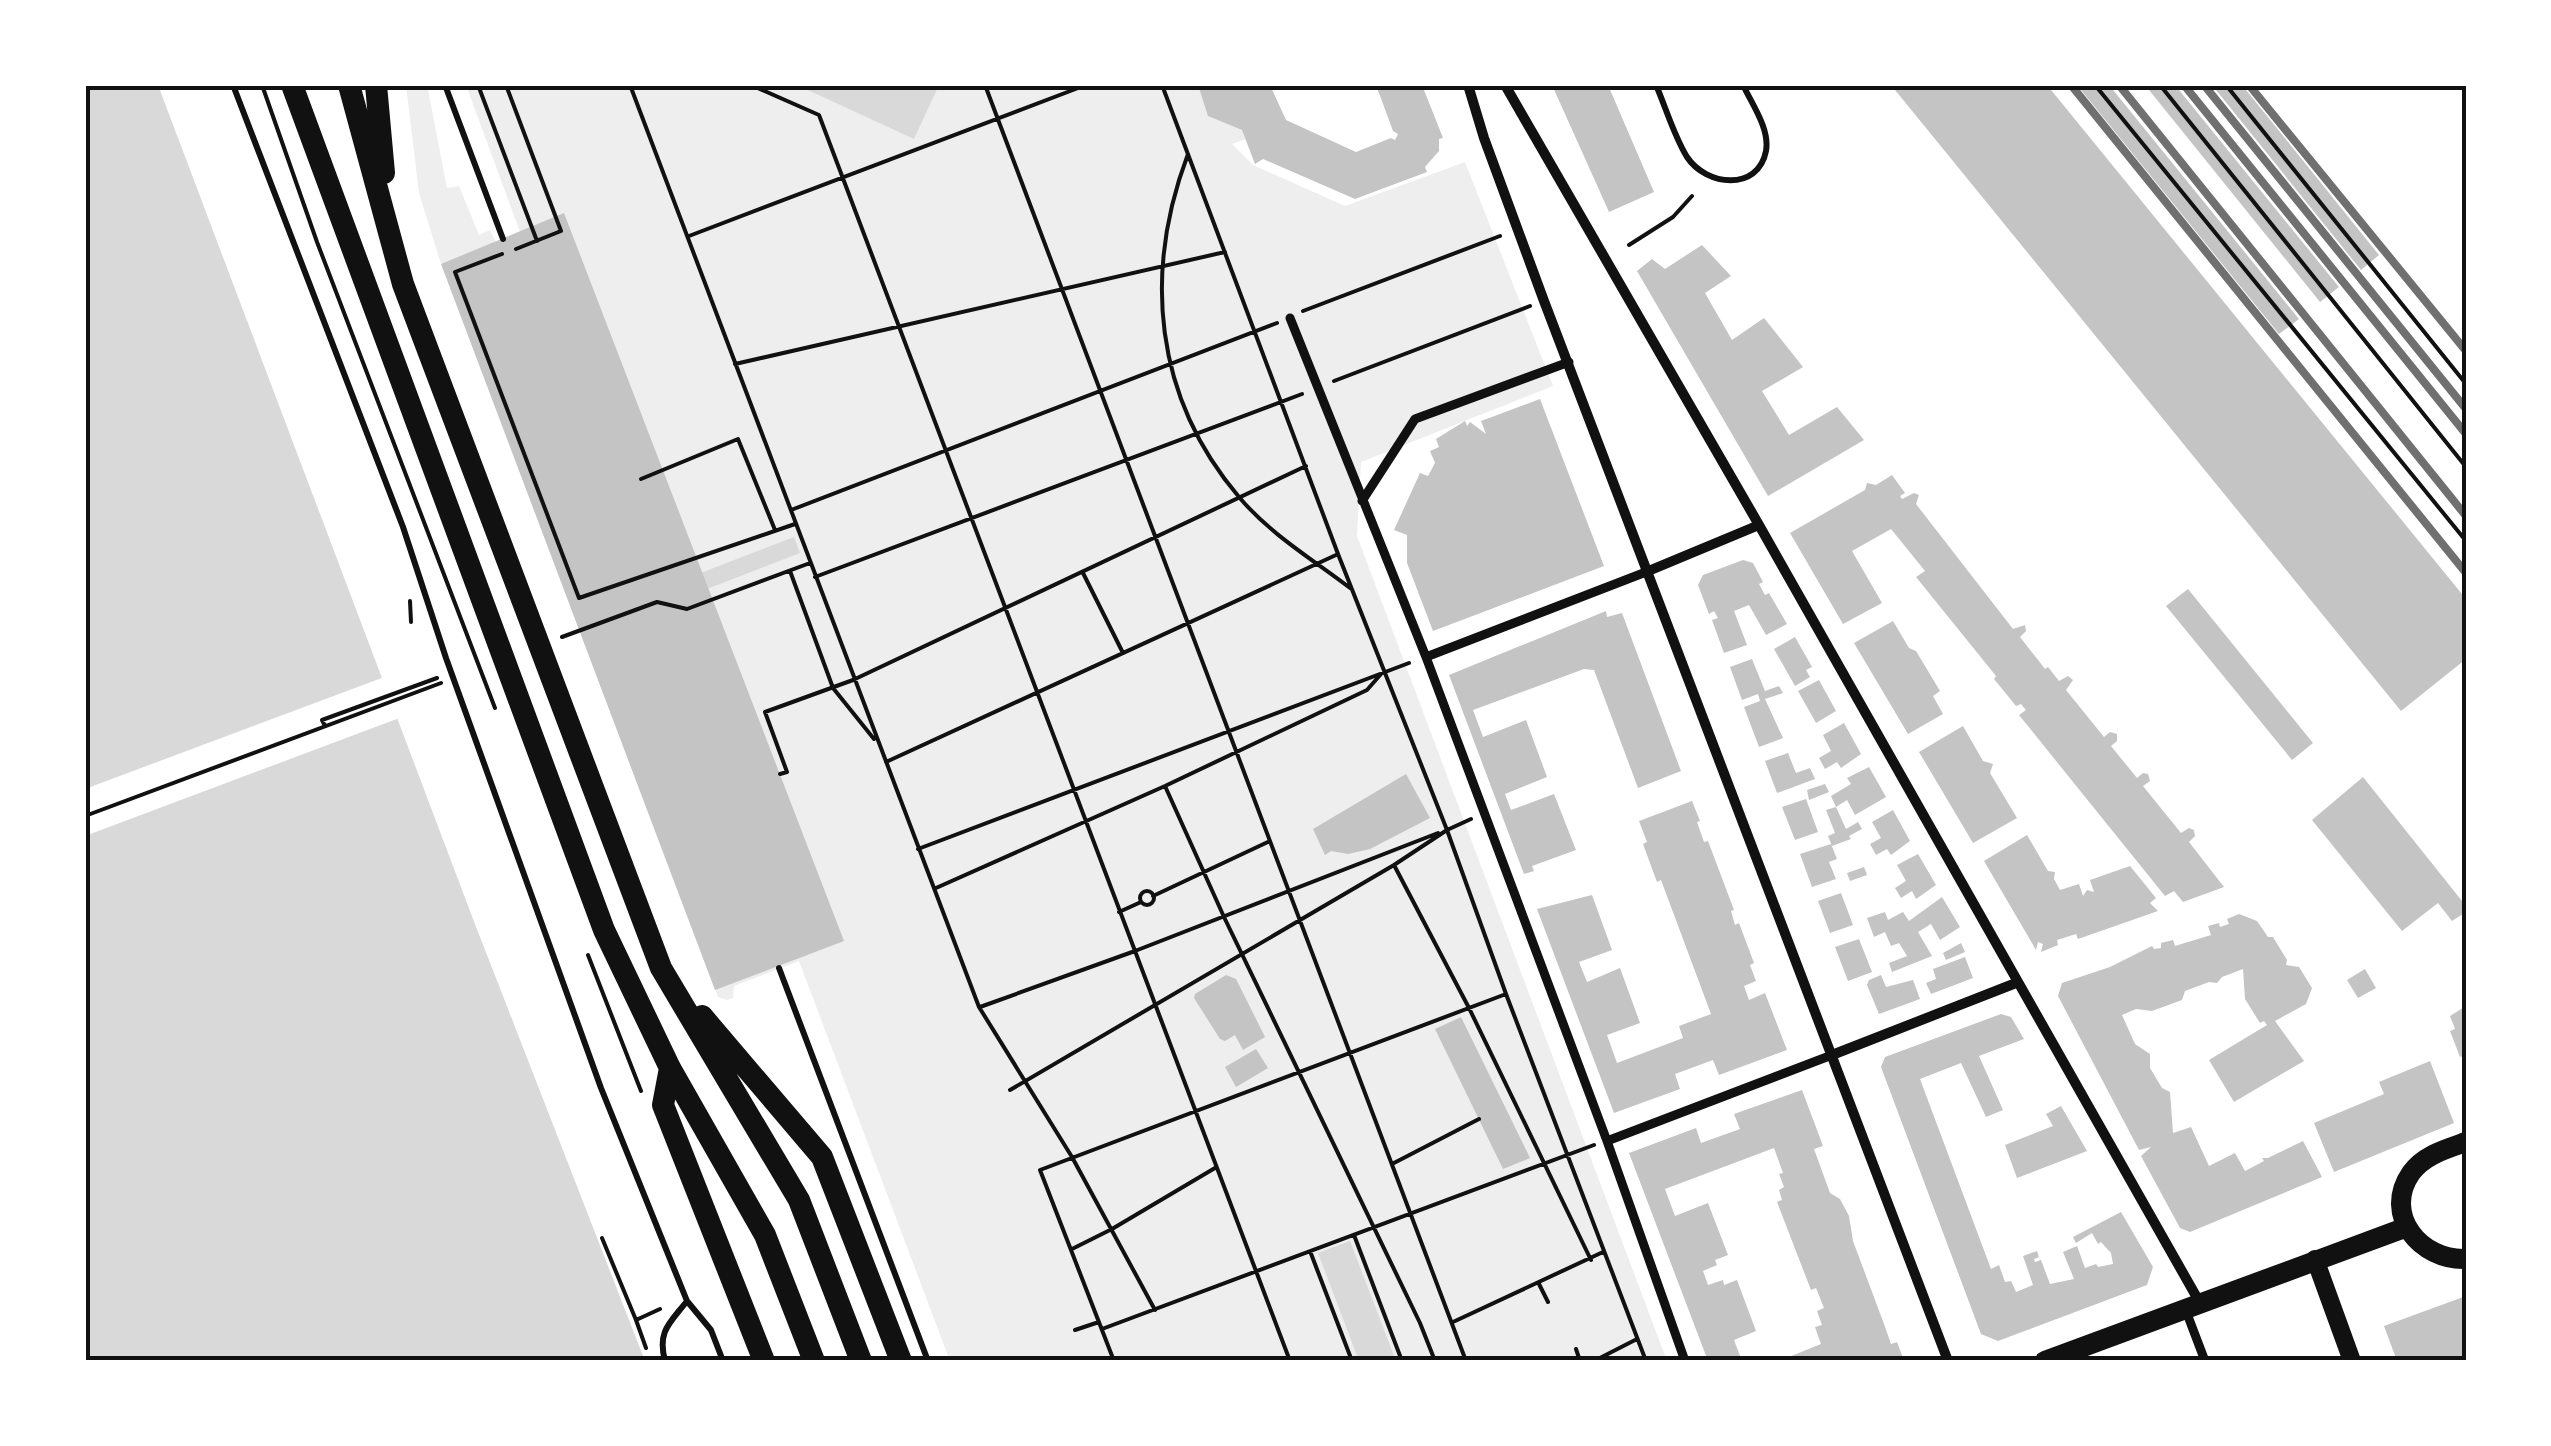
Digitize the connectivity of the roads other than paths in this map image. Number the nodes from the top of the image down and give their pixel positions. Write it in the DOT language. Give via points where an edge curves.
graph roads {
  1 [pos="233,85"];
  2 [pos="292,85"];
  3 [pos="349,85"];
  4 [pos="376,85"];
  5 [pos="446,85"];
  6 [pos="1468,85"];
  7 [pos="1505,85"];
  8 [pos="1656,85"];
  9 [pos="1743,85"];
  10 [pos="389,232"];
  11 [pos="503,239"];
  12 [pos="1290,318"];
  13 [pos="1569,362"];
  14 [pos="1362,501"];
  15 [pos="1759,525"];
  16 [pos="1646,572"];
  17 [pos="1426,657"];
  18 [pos="661,968"];
  19 [pos="779,968"];
  20 [pos="2016,983"];
  21 [pos="1832,1055"];
  22 [pos="670,1068"];
  23 [pos="1607,1140"];
  24 [pos="2466,1142"];
  25 [pos="2407,1227"];
  26 [pos="2466,1258"];
  27 [pos="2315,1259"];
  28 [pos="688,1301"];
  29 [pos="2192,1306"];
  30 [pos="665,1361"];
  31 [pos="723,1361"];
  32 [pos="764,1361"];
  33 [pos="814,1361"];
  34 [pos="861,1361"];
  35 [pos="901,1361"];
  36 [pos="928,1361"];
  37 [pos="1684,1361"];
  38 [pos="1948,1361"];
  39 [pos="2044,1361"];
  40 [pos="2205,1361"];
  41 [pos="2352,1361"];
  1 -- 28 [label="lane" via="402,527 601,1088"];
  2 -- 22 [label="main road" via="604,930"];
  3 -- 10 [label="main road"];
  4 -- 10 [label="main road"];
  5 -- 11 [label="lane"];
  6 -- 13 [label="street"];
  7 -- 15 [label="street"];
  8 -- 9 [label="lane" via="1688,159 1715,179 1734,182 1752,174 1766,152 1766,136"];
  10 -- 18 [label="main road"];
  12 -- 14 [label="street"];
  13 -- 14 [label="street" via="1415,418"];
  13 -- 16 [label="street"];
  14 -- 17 [label="street"];
  15 -- 16 [label="street"];
  15 -- 20 [label="street"];
  16 -- 17 [label="street"];
  16 -- 21 [label="street"];
  17 -- 23 [label="street"];
  18 -- 34 [label="main road" via="799,1200"];
  18 -- 35 [label="main road" via="822,1157"];
  19 -- 36 [label="lane"];
  20 -- 21 [label="street"];
  20 -- 29 [label="street"];
  21 -- 23 [label="street"];
  21 -- 38 [label="street"];
  22 -- 32 [label="main road" via="663,1105"];
  22 -- 33 [label="main road" via="765,1234"];
  23 -- 37 [label="street"];
  24 -- 25 [label="main road" via="2437,1152 2411,1173 2402,1199"];
  25 -- 26 [label="main road" via="2433,1254"];
  25 -- 27 [label="main road"];
  27 -- 29 [label="main road"];
  27 -- 41 [label="street"];
  28 -- 30 [label="lane" via="664,1331"];
  28 -- 31 [label="lane" via="712,1330"];
  29 -- 39 [label="main road"];
  29 -- 40 [label="street"];
}
